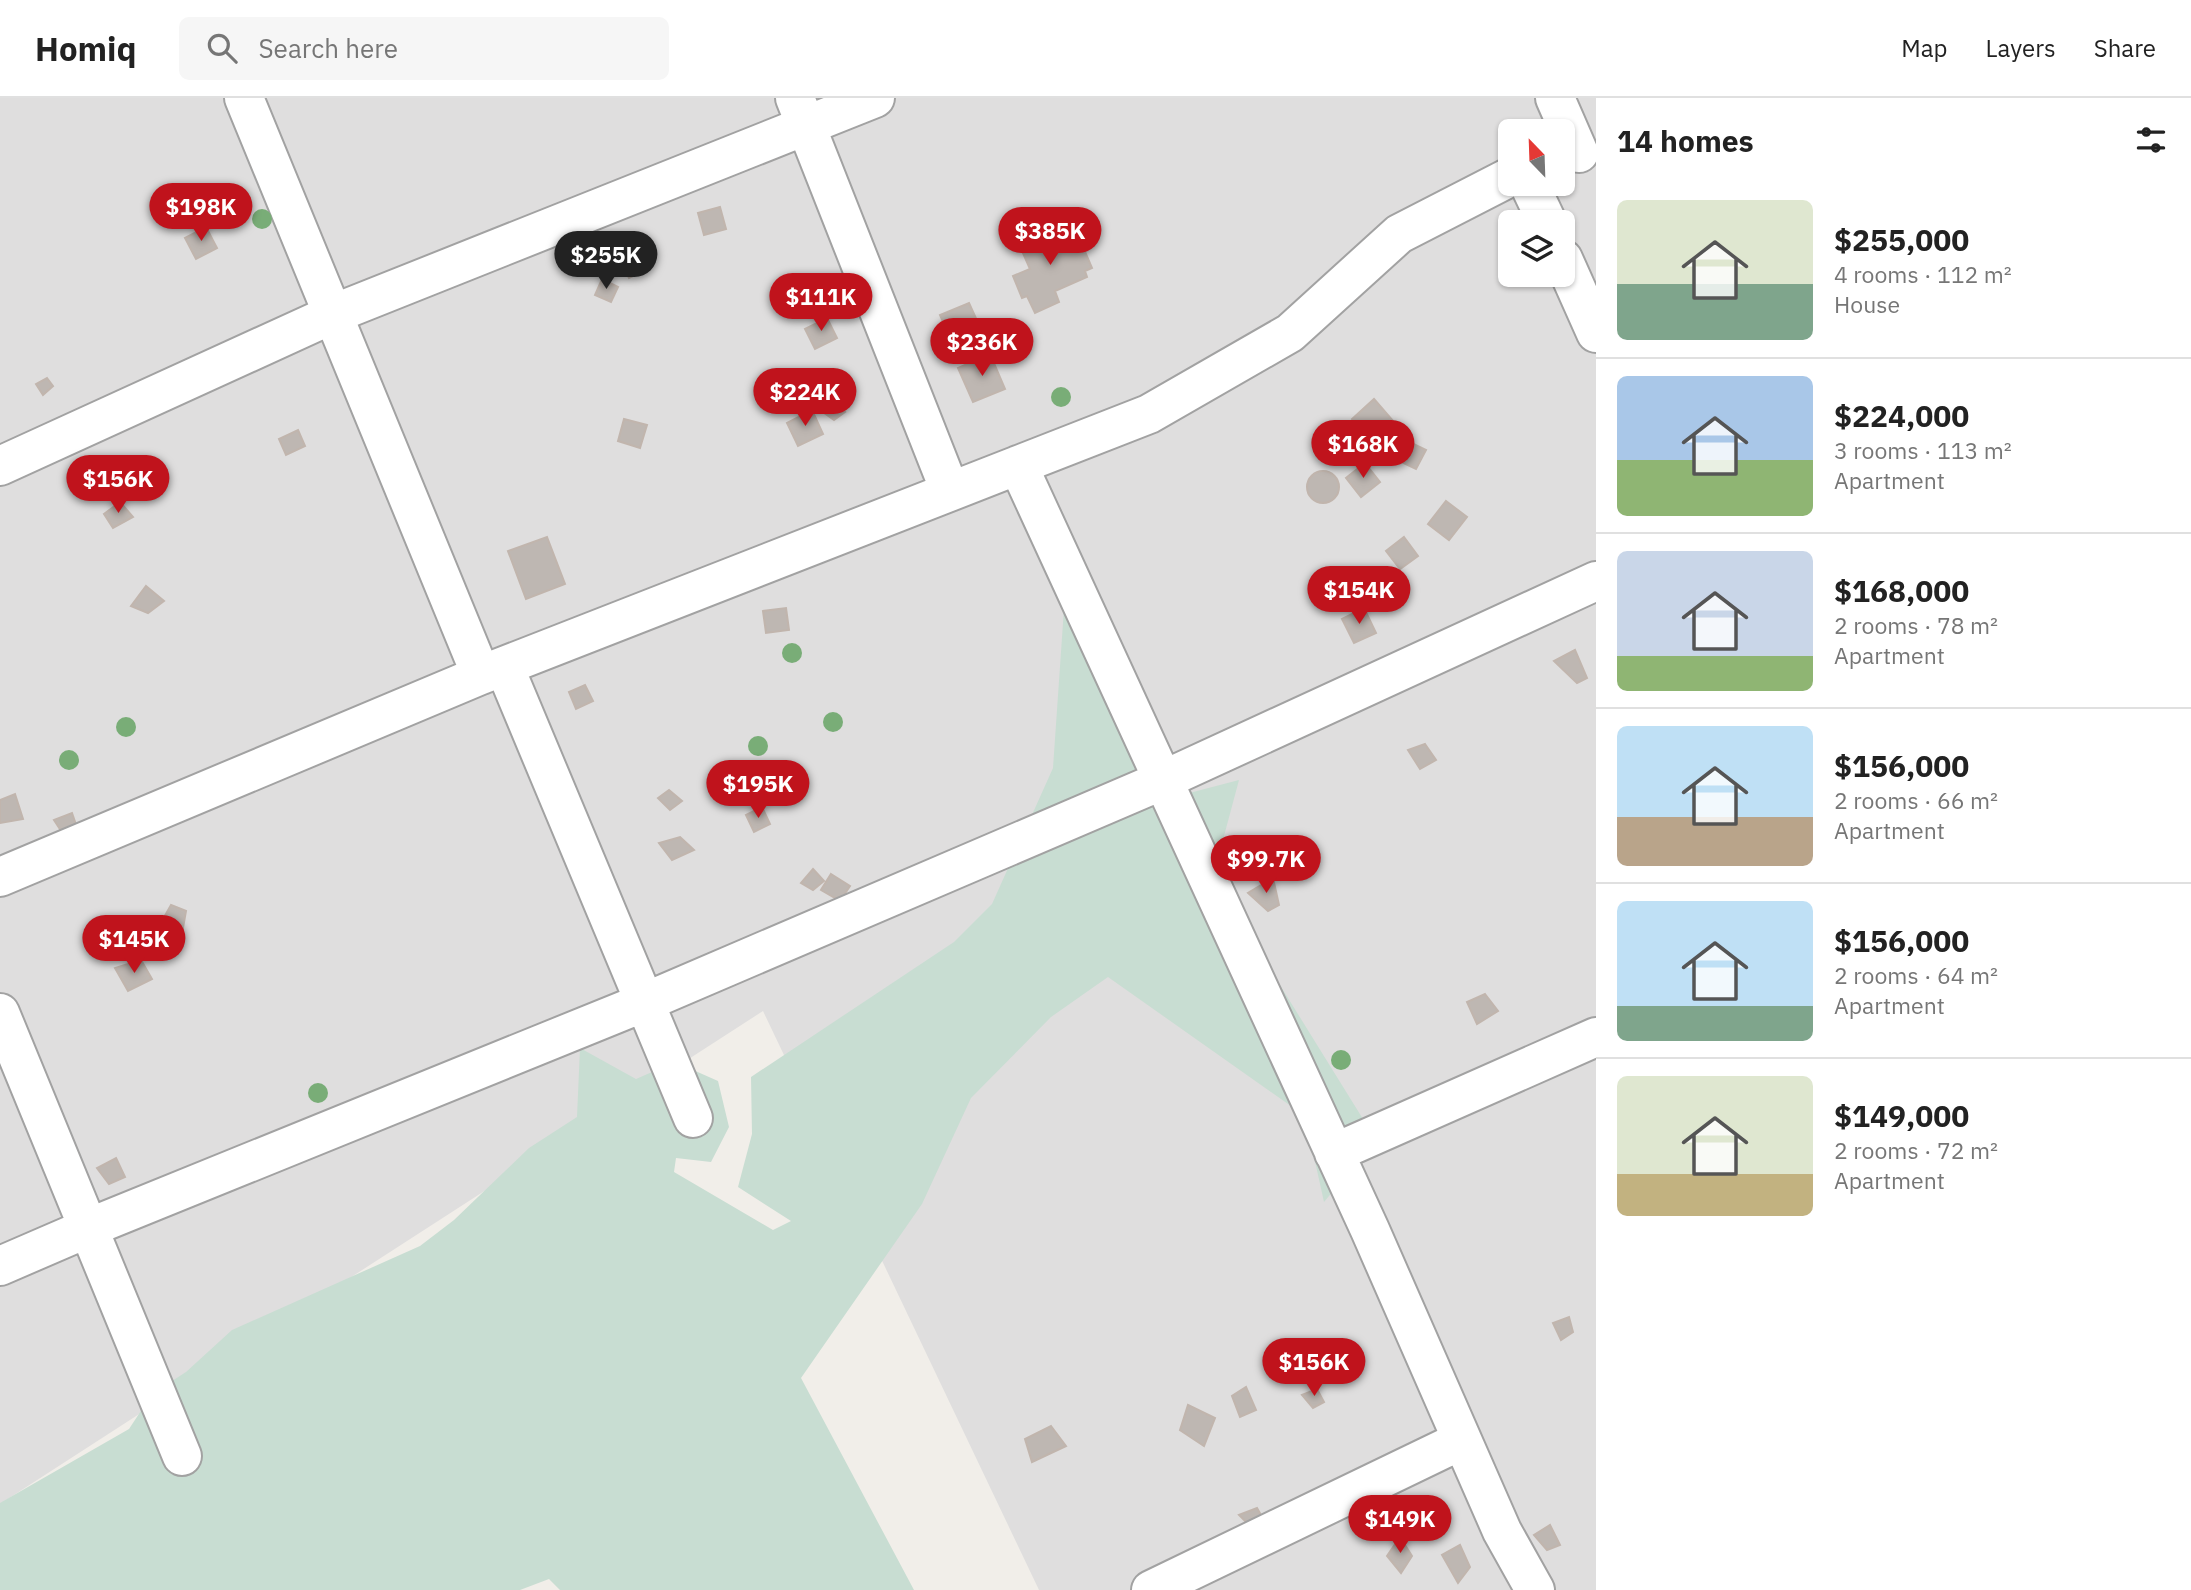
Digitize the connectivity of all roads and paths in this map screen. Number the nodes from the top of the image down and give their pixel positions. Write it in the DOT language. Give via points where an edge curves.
graph roads {
  1 [pos="244,98"];
  2 [pos="874,98"];
  3 [pos="1555,98"];
  4 [pos="801,112"];
  5 [pos="1579,153"];
  6 [pos="1498,183"];
  7 [pos="1575,286"];
  8 [pos="333,314"];
  9 [pos="1596,333"];
  10 [pos="1018,465"];
  11 [pos="0,466"];
  12 [pos="950,491"];
  13 [pos="1596,581"];
  14 [pos="493,670"];
  15 [pos="1161,781"];
  16 [pos="0,877"];
  17 [pos="645,1002"];
  18 [pos="0,1013"];
  19 [pos="1596,1037"];
  20 [pos="693,1118"];
  21 [pos="1334,1153"];
  22 [pos="88,1228"];
  23 [pos="0,1266"];
  24 [pos="1462,1440"];
  25 [pos="182,1455"];
  26 [pos="1151,1590"];
  27 [pos="1535,1590"];
  1 -- 8 [label="street"];
  2 -- 4 [label="street"];
  3 -- 5 [label="street"];
  4 -- 8 [label="street"];
  4 -- 12 [label="street"];
  6 -- 10 [label="street" via="1399,234 1290,333 1149,414"];
  7 -- 9 [label="street"];
  8 -- 11 [label="street"];
  8 -- 14 [label="street"];
  10 -- 12 [label="street"];
  10 -- 15 [label="street"];
  12 -- 14 [label="street"];
  13 -- 15 [label="street"];
  14 -- 16 [label="street"];
  14 -- 17 [label="street"];
  15 -- 17 [label="street"];
  15 -- 21 [label="street"];
  17 -- 20 [label="street"];
  17 -- 22 [label="street"];
  18 -- 22 [label="street"];
  19 -- 21 [label="street"];
  21 -- 24 [label="street"];
  22 -- 23 [label="street"];
  22 -- 25 [label="street"];
  24 -- 26 [label="street"];
  24 -- 27 [label="street" via="1502,1531"];
}
